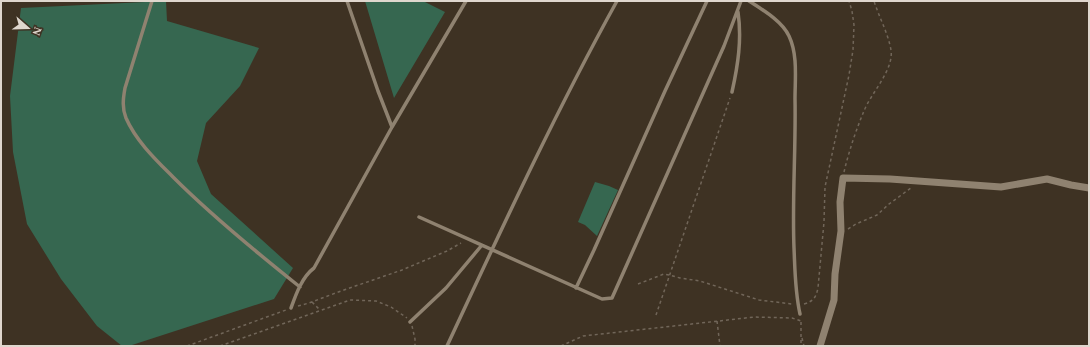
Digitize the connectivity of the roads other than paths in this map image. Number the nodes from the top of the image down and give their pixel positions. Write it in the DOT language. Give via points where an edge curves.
graph roads {
  1 [pos="152,1"];
  2 [pos="347,1"];
  3 [pos="466,1"];
  4 [pos="617,1"];
  5 [pos="706,1"];
  6 [pos="741,1"];
  7 [pos="749,1"];
  8 [pos="738,10"];
  9 [pos="732,92"];
  10 [pos="392,127"];
  11 [pos="1089,188"];
  12 [pos="420,217"];
  13 [pos="482,245"];
  14 [pos="493,250"];
  15 [pos="300,287"];
  16 [pos="576,288"];
  17 [pos="291,308"];
  18 [pos="800,314"];
  19 [pos="410,322"];
  20 [pos="447,346"];
  21 [pos="820,346"];
  1 -- 15 [label="lane" via="123,99 126,118 133,132 188,192"];
  2 -- 10 [label="lane"];
  3 -- 10 [label="lane"];
  4 -- 14 [label="lane" via="538,154"];
  5 -- 16 [label="lane"];
  6 -- 8 [label="lane"];
  7 -- 18 [label="lane" via="782,25 793,46 794,229 796,290"];
  8 -- 9 [label="lane" via="739,60"];
  8 -- 16 [label="lane" via="612,298 602,300"];
  10 -- 15 [label="lane" via="314,268"];
  11 -- 21 [label="street" via="1047,179 1001,187 843,178 834,300"];
  12 -- 13 [label="lane"];
  13 -- 14 [label="lane"];
  13 -- 19 [label="lane" via="446,288"];
  14 -- 16 [label="lane"];
  14 -- 20 [label="lane"];
  15 -- 17 [label="lane"];
}
